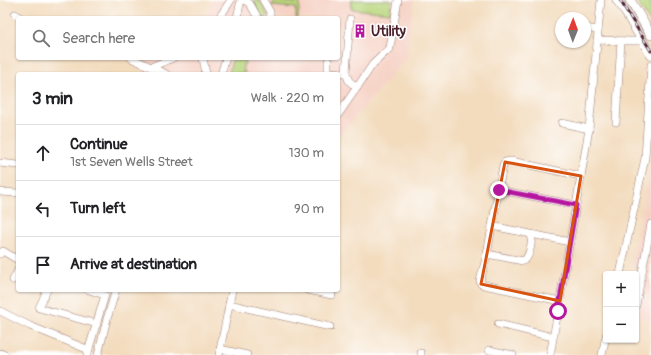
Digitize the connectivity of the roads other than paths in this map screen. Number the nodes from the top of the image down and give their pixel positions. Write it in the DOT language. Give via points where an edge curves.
graph roads {
  1 [pos="231,0"];
  2 [pos="241,0"];
  3 [pos="245,0"];
  4 [pos="263,0"];
  5 [pos="398,0"];
  6 [pos="601,0"];
  7 [pos="618,0"];
  8 [pos="630,0"];
  9 [pos="220,16"];
  10 [pos="237,16"];
  11 [pos="257,16"];
  12 [pos="270,16"];
  13 [pos="350,19"];
  14 [pos="591,29"];
  15 [pos="598,30"];
  16 [pos="647,35"];
  17 [pos="597,40"];
  18 [pos="621,41"];
  19 [pos="651,55"];
  20 [pos="135,60"];
  21 [pos="168,60"];
  22 [pos="203,60"];
  23 [pos="225,60"];
  24 [pos="328,61"];
  25 [pos="651,65"];
  26 [pos="151,67"];
  27 [pos="162,72"];
  28 [pos="206,72"];
  29 [pos="222,72"];
  30 [pos="328,72"];
  31 [pos="340,73"];
  32 [pos="346,73"];
  33 [pos="357,88"];
  34 [pos="340,112"];
  35 [pos="616,122"];
  36 [pos="562,123"];
  37 [pos="589,129"];
  38 [pos="0,163"];
  39 [pos="16,165"];
  40 [pos="581,176"];
  41 [pos="499,190"];
  42 [pos="0,192"];
  43 [pos="16,193"];
  44 [pos="576,205"];
  45 [pos="651,224"];
  46 [pos="492,226"];
  47 [pos="532,235"];
  48 [pos="570,242"];
  49 [pos="0,254"];
  50 [pos="487,254"];
  51 [pos="648,258"];
  52 [pos="16,259"];
  53 [pos="621,271"];
  54 [pos="16,274"];
  55 [pos="13,280"];
  56 [pos="46,292"];
  57 [pos="95,292"];
  58 [pos="115,292"];
  59 [pos="232,292"];
  60 [pos="318,292"];
  61 [pos="639,293"];
  62 [pos="332,295"];
  63 [pos="560,301"];
  64 [pos="229,304"];
  65 [pos="0,311"];
  66 [pos="97,324"];
  67 [pos="498,324"];
  68 [pos="330,327"];
  69 [pos="553,337"];
  70 [pos="605,343"];
  71 [pos="490,350"];
  72 [pos="219,352"];
  73 [pos="88,353"];
  74 [pos="0,354"];
  75 [pos="5,355"];
  76 [pos="98,355"];
  77 [pos="247,355"];
  78 [pos="513,355"];
  79 [pos="550,355"];
  80 [pos="602,355"];
  1 -- 9 [label="street"];
  2 -- 10 [label="street"];
  3 -- 11 [label="street"];
  4 -- 12 [label="street"];
  5 -- 33 [label="street" via="390,48 373,64"];
  6 -- 15 [label="street"];
  7 -- 16 [label="main road"];
  8 -- 16 [label="main road"];
  13 -- 32 [label="street"];
  14 -- 15 [label="street"];
  15 -- 17 [label="street"];
  16 -- 18 [label="street"];
  16 -- 19 [label="main road"];
  17 -- 18 [label="street"];
  17 -- 37 [label="street"];
  18 -- 35 [label="street"];
  20 -- 26 [label="street"];
  21 -- 26 [label="street"];
  22 -- 28 [label="street"];
  23 -- 29 [label="street"];
  24 -- 30 [label="street"];
  25 -- 53 [label="street" via="646,158"];
  26 -- 27 [label="street"];
  31 -- 32 [label="street"];
  32 -- 33 [label="street" via="349,81"];
  33 -- 34 [label="street"];
  36 -- 37 [label="street"];
  37 -- 40 [label="street"];
  38 -- 39 [label="street"];
  40 -- 41 [label="street" via="508,161 503,164"];
  40 -- 44 [label="street"];
  41 -- 44 [label="street"];
  41 -- 46 [label="street"];
  42 -- 43 [label="street"];
  44 -- 48 [label="street"];
  45 -- 51 [label="street"];
  46 -- 47 [label="street"];
  46 -- 50 [label="street"];
  47 -- 48 [label="street"];
  47 -- 50 [label="street" via="526,260"];
  48 -- 63 [label="street"];
  49 -- 52 [label="street" via="3,252"];
  50 -- 63 [label="street" via="481,284"];
  51 -- 61 [label="street"];
  54 -- 55 [label="street"];
  56 -- 66 [label="street" via="39,308"];
  57 -- 66 [label="street" via="105,295"];
  58 -- 76 [label="street"];
  59 -- 64 [label="street"];
  60 -- 62 [label="street"];
  63 -- 69 [label="street"];
  64 -- 68 [label="street"];
  64 -- 72 [label="street"];
  65 -- 73 [label="street"];
  66 -- 73 [label="street"];
  67 -- 69 [label="street"];
  69 -- 79 [label="street"];
  70 -- 80 [label="street"];
  71 -- 78 [label="street"];
  72 -- 77 [label="street"];
  74 -- 75 [label="street"];
}
